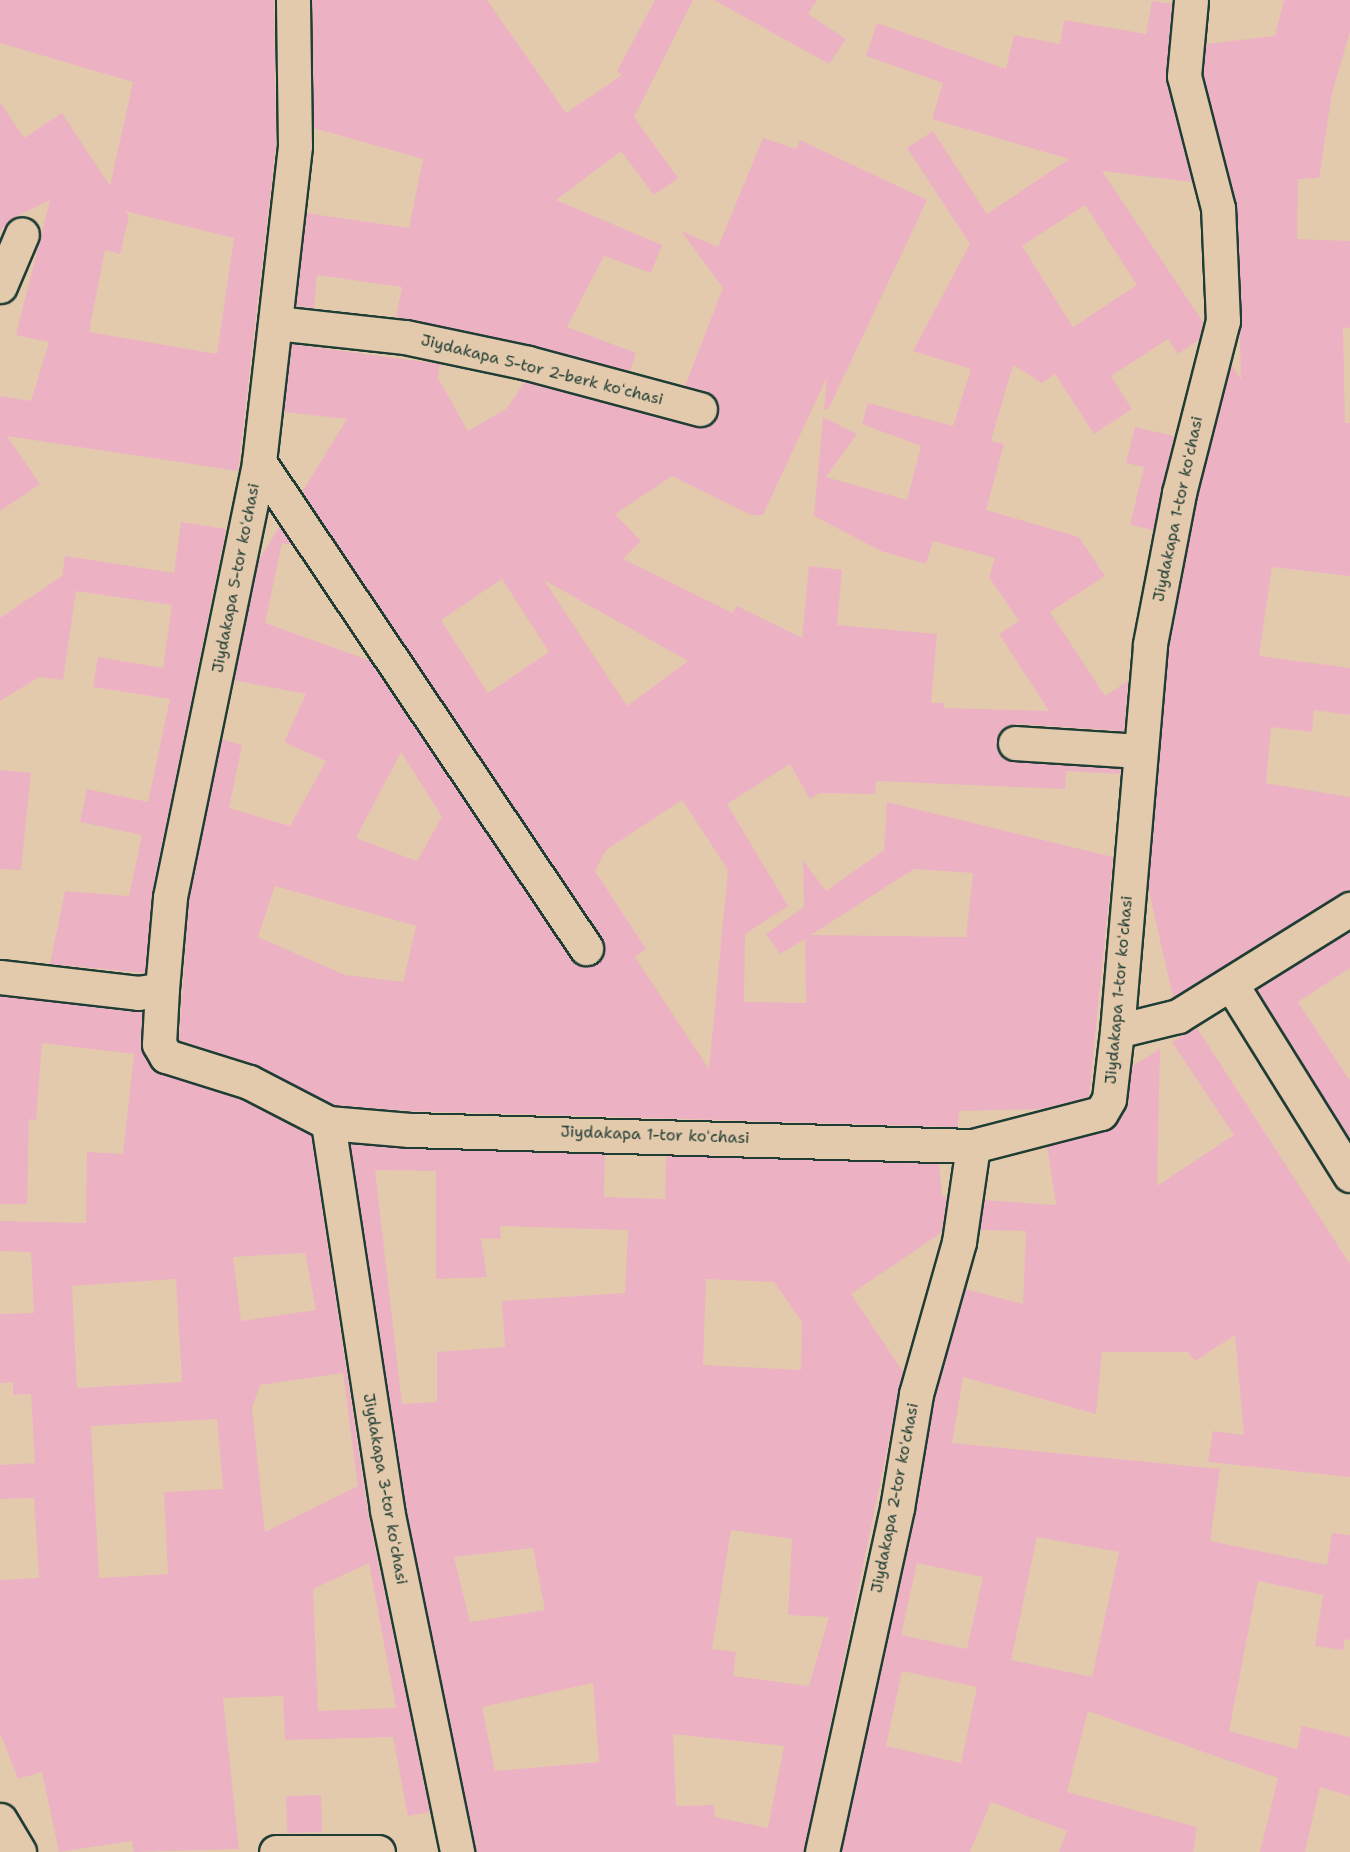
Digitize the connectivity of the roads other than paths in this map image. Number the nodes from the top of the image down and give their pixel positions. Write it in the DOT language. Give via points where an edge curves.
graph roads {
  1 [pos="292,0"];
  2 [pos="1191,0"];
  3 [pos="22,234"];
  4 [pos="0,286"];
  5 [pos="276,322"];
  6 [pos="700,409"];
  7 [pos="258,462"];
  8 [pos="1015,743"];
  9 [pos="1139,751"];
  10 [pos="1350,909"];
  11 [pos="586,948"];
  12 [pos="0,976"];
  13 [pos="1231,984"];
  14 [pos="162,989"];
  15 [pos="1117,1031"];
  16 [pos="328,1123"];
  17 [pos="973,1146"];
  18 [pos="1350,1175"];
  19 [pos="0,1820"];
  20 [pos="19,1852"];
  21 [pos="276,1852"];
  22 [pos="378,1852"];
  23 [pos="457,1852"];
  24 [pos="822,1852"];
  1 -- 5 [label="street, Jiydakapa 5-tor koʻchasi" via="295,147"];
  2 -- 9 [label="street, Jiydakapa 1-tor koʻchasi" via="1184,76 1218,208 1223,321 1179,493 1150,644"];
  3 -- 4 [label="street"];
  5 -- 6 [label="street, Jiydakapa 5-tor 2-berk koʻchasi" via="405,337 528,363"];
  5 -- 7 [label="street, Jiydakapa 5-tor koʻchasi"];
  7 -- 11 [label="street"];
  7 -- 14 [label="street, Jiydakapa 5-tor koʻchasi" via="170,897"];
  8 -- 9 [label="street"];
  9 -- 15 [label="street, Jiydakapa 1-tor koʻchasi"];
  10 -- 13 [label="street"];
  12 -- 14 [label="street" via="138,993"];
  13 -- 15 [label="street" via="1178,1016"];
  13 -- 18 [label="street"];
  14 -- 16 [label="street, Jiydakapa 1-tor koʻchasi" via="159,1044 166,1056 249,1082"];
  15 -- 17 [label="street, Jiydakapa 1-tor koʻchasi" via="1109,1099 1101,1113"];
  16 -- 17 [label="street, Jiydakapa 1-tor koʻchasi" via="410,1130"];
  16 -- 23 [label="street, Jiydakapa 3-tor koʻchasi" via="387,1510"];
  17 -- 24 [label="street, Jiydakapa 2-tor koʻchasi" via="959,1242 916,1394 897,1508"];
  19 -- 20 [label="street"];
  21 -- 22 [label="street"];
}
